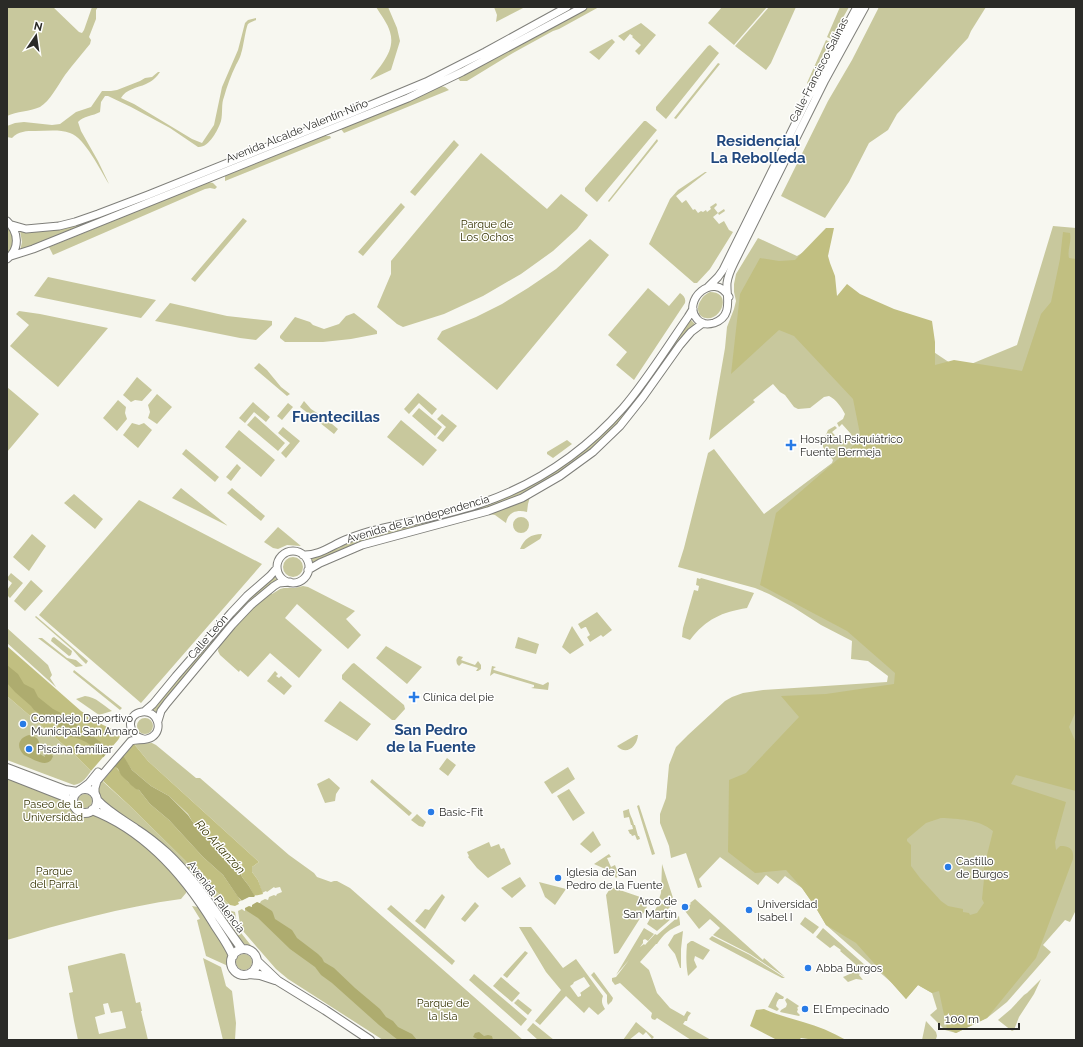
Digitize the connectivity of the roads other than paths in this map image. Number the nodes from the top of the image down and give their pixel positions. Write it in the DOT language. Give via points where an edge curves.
graph roads {
  1 [pos="567,7"];
  2 [pos="583,7"];
  3 [pos="857,7"];
  4 [pos="865,7"];
  5 [pos="9,223"];
  6 [pos="9,258"];
  7 [pos="708,287"];
  8 [pos="728,297"];
  9 [pos="693,309"];
  10 [pos="703,324"];
  11 [pos="303,555"];
  12 [pos="277,568"];
  13 [pos="308,570"];
  14 [pos="290,582"];
  15 [pos="145,712"];
  16 [pos="158,722"];
  17 [pos="131,729"];
  18 [pos="129,739"];
  19 [pos="143,739"];
  20 [pos="7,768"];
  21 [pos="7,774"];
  22 [pos="97,776"];
  23 [pos="79,790"];
  24 [pos="96,797"];
  25 [pos="73,802"];
  26 [pos="92,810"];
  27 [pos="242,949"];
  28 [pos="233,956"];
  29 [pos="257,961"];
  30 [pos="249,974"];
  31 [pos="278,981"];
  32 [pos="370,1040"];
  1 -- 5 [label="main road, Avenida Alcalde Valentín Niño" via="480,55 420,84 134,200 59,226 26,229"];
  2 -- 6 [label="main road, Avenida Alcalde Valentín Niño" via="408,98"];
  3 -- 7 [label="main road, Calle Francisco Salinas" via="808,98 723,270"];
  4 -- 8 [label="main road, Calle Francisco Salinas" via="825,80 734,263 727,282"];
  5 -- 6 [label="main road" via="15,231 17,244"];
  7 -- 8 [label="main road" via="720,287"];
  7 -- 9 [label="main road" via="697,295"];
  8 -- 10 [label="main road" via="728,309 723,317 714,323"];
  9 -- 10 [label="main road" via="695,318"];
  9 -- 11 [label="main road, Avenida de la Independencia" via="647,376 610,422 568,459 542,476 481,503 374,530 311,555"];
  10 -- 13 [label="main road, Avenida de la Independencia" via="687,336 620,426 593,452 560,476 522,498 488,511 362,545"];
  11 -- 12 [label="main road" via="293,551 284,554 278,561"];
  11 -- 13 [label="main road"];
  12 -- 14 [label="main road" via="280,576"];
  12 -- 15 [label="main road, Calle León" via="231,613"];
  13 -- 14 [label="main road" via="301,580"];
  14 -- 16 [label="main road, Calle León" via="274,586 232,626 167,703"];
  15 -- 16 [label="main road" via="153,714"];
  15 -- 17 [label="main road" via="134,716 130,722"];
  16 -- 19 [label="main road" via="155,734"];
  17 -- 18 [label="main road"];
  17 -- 19 [label="main road" via="137,738"];
  18 -- 19 [label="main road"];
  18 -- 22 [label="main road"];
  20 -- 23 [label="highway" via="65,790"];
  21 -- 25 [label="highway"];
  22 -- 23 [label="main road"];
  22 -- 24 [label="main road"];
  23 -- 24 [label="highway" via="88,789"];
  23 -- 25 [label="highway"];
  24 -- 26 [label="highway" via="96,806"];
  24 -- 27 [label="highway, Avenida Palencia" via="109,811 154,841 179,865"];
  25 -- 26 [label="highway" via="82,812"];
  26 -- 28 [label="highway, Avenida Palencia" via="131,831 173,868 204,907"];
  27 -- 28 [label="highway"];
  27 -- 29 [label="highway" via="253,953"];
  28 -- 30 [label="highway" via="231,962 235,971"];
  29 -- 30 [label="highway" via="254,970"];
  29 -- 31 [label="highway"];
  30 -- 31 [label="highway"];
  31 -- 32 [label="highway"];
}
